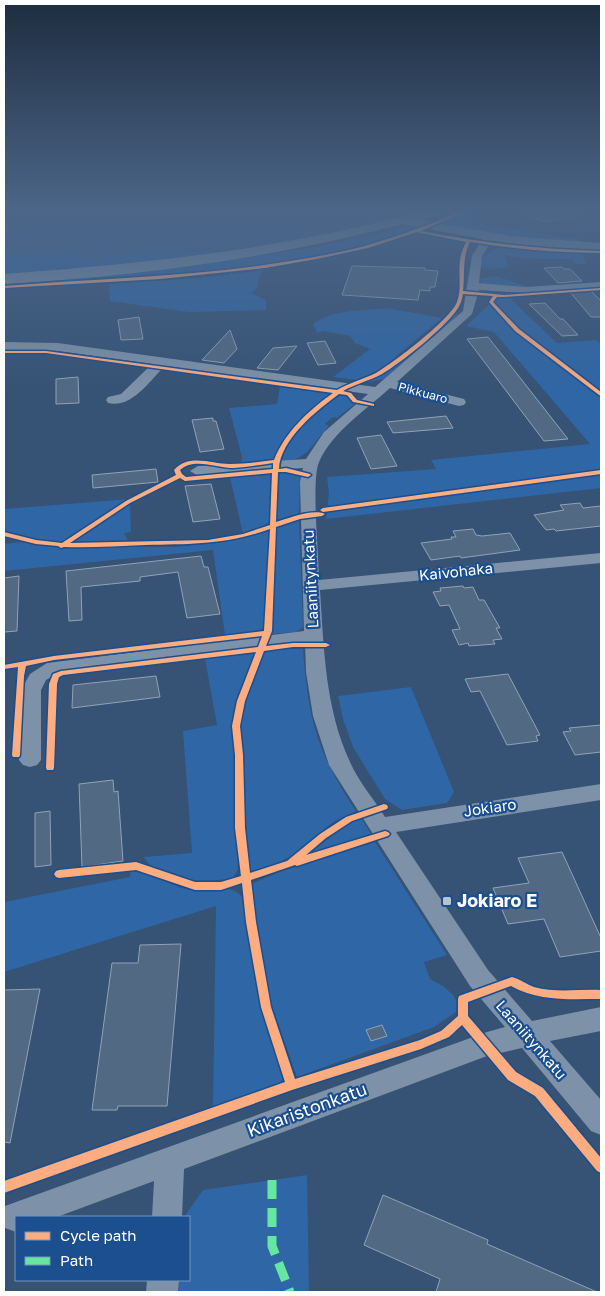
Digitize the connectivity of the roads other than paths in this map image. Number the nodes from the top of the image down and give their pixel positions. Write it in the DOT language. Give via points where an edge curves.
graph roads {
  1 [pos="126,269"];
  2 [pos="472,269"];
  3 [pos="4,279"];
  4 [pos="601,285"];
  5 [pos="473,286"];
  6 [pos="4,346"];
  7 [pos="162,361"];
  8 [pos="381,387"];
  9 [pos="113,400"];
  10 [pos="459,402"];
  11 [pos="311,463"];
  12 [pos="198,471"];
  13 [pos="601,558"];
  14 [pos="311,586"];
  15 [pos="314,636"];
  16 [pos="30,760"];
  17 [pos="601,792"];
  18 [pos="379,826"];
  19 [pos="601,1019"];
  20 [pos="526,1034"];
  21 [pos="601,1121"];
  22 [pos="170,1161"];
  23 [pos="19,1216"];
  24 [pos="167,1216"];
  1 -- 3 [label="highway"];
  2 -- 5 [label="street, Laaniitynkatu"];
  4 -- 5 [label="street" via="526,290"];
  5 -- 8 [label="street, Laaniitynkatu" via="468,312"];
  6 -- 7 [label="street, Pikkuaro" via="58,347"];
  7 -- 8 [label="street, Pikkuaro"];
  7 -- 9 [label="street" via="126,397"];
  8 -- 10 [label="street, Pikkuaro"];
  8 -- 11 [label="street, Laaniitynkatu" via="329,435"];
  11 -- 12 [label="street"];
  11 -- 14 [label="street, Laaniitynkatu" via="308,482"];
  13 -- 14 [label="street, Kaivohaka"];
  14 -- 15 [label="street, Laaniitynkatu"];
  15 -- 16 [label="street" via="54,667 42,673 31,690"];
  15 -- 18 [label="street, Laaniitynkatu" via="322,716 330,740 340,765"];
  17 -- 18 [label="street, Jokiaro"];
  18 -- 20 [label="street, Laaniitynkatu" via="479,978"];
  19 -- 20 [label="street, Kikaristonkatu"];
  20 -- 21 [label="street, Laaniitynkatu"];
  20 -- 22 [label="street, Kikaristonkatu" via="487,1044"];
  22 -- 23 [label="street, Kikaristonkatu"];
  22 -- 24 [label="street"];
}
